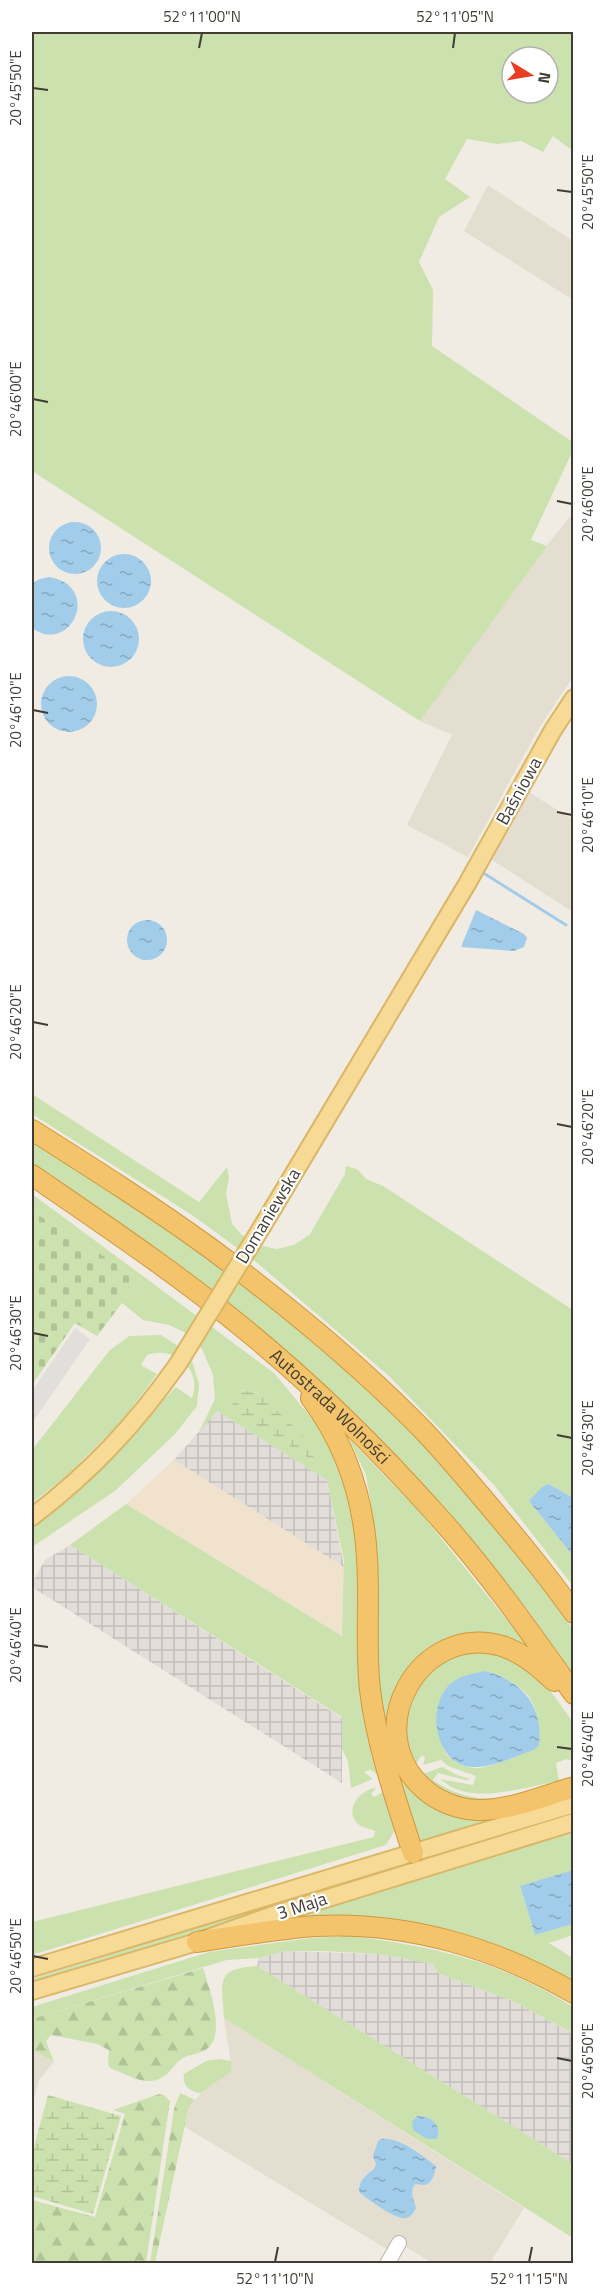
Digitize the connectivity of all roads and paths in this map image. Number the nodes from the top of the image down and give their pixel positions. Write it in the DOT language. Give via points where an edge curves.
graph roads {
  1 [pos="573,698"];
  2 [pos="467,885"];
  3 [pos="32,1130"];
  4 [pos="32,1175"];
  5 [pos="284,1362"];
  6 [pos="32,1517"];
  7 [pos="573,1613"];
  8 [pos="573,1694"];
  9 [pos="573,1700"];
  10 [pos="573,1787"];
  11 [pos="573,1804"];
  12 [pos="573,1822"];
  13 [pos="413,1853"];
  14 [pos="442,1864"];
  15 [pos="197,1942"];
  16 [pos="32,1968"];
  17 [pos="32,1991"];
  18 [pos="573,1993"];
  19 [pos="399,2243"];
  20 [pos="387,2264"];
  1 -- 2 [label="main road, Baśniowa"];
  2 -- 6 [label="main road, Domaniewska, bridge" via="178,1364 153,1400 97,1463"];
  3 -- 7 [label="highway" via="208,1247 353,1365 439,1446"];
  4 -- 5 [label="highway, Autostrada Wolności" via="135,1245"];
  5 -- 8 [label="highway, Autostrada Wolności" via="436,1514 513,1609"];
  5 -- 13 [label="highway" via="336,1438 364,1520 373,1709"];
  9 -- 10 [label="highway" via="523,1655 494,1645 464,1645 436,1656 414,1676 401,1699 395,1730 401,1758 411,1776 433,1796 458,1807 495,1809"];
  11 -- 13 [label="main road, 3 Maja"];
  12 -- 14 [label="main road, 3 Maja"];
  13 -- 14 [label="main road"];
  13 -- 16 [label="main road, 3 Maja"];
  14 -- 15 [label="main road, 3 Maja"];
  15 -- 17 [label="main road, 3 Maja"];
  15 -- 18 [label="highway" via="317,1926 397,1930 480,1949 542,1975"];
  19 -- 20 [label="street"];
}
